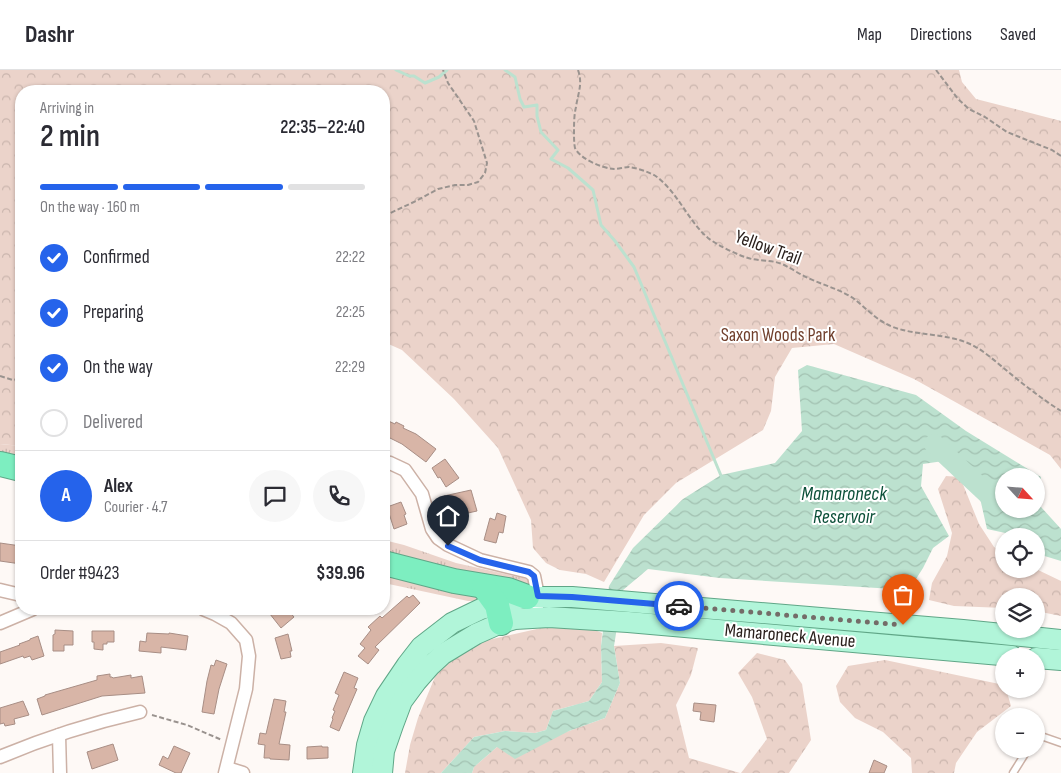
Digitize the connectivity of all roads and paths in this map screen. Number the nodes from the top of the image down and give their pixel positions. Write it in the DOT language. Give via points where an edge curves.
graph roads {
  1 [pos="443,70"];
  2 [pos="578,70"];
  3 [pos="936,70"];
  4 [pos="1061,156"];
  5 [pos="390,213"];
  6 [pos="0,376"];
  7 [pos="15,380"];
  8 [pos="1061,411"];
  9 [pos="390,463"];
  10 [pos="0,464"];
  11 [pos="15,468"];
  12 [pos="390,564"];
  13 [pos="0,590"];
  14 [pos="15,594"];
  15 [pos="534,604"];
  16 [pos="494,605"];
  17 [pos="629,612"];
  18 [pos="19,615"];
  19 [pos="215,615"];
  20 [pos="0,623"];
  21 [pos="1061,640"];
  22 [pos="995,654"];
  23 [pos="1045,659"];
  24 [pos="1061,660"];
  25 [pos="140,712"];
  26 [pos="59,735"];
  27 [pos="1045,740"];
  28 [pos="1061,743"];
  29 [pos="232,745"];
  30 [pos="0,757"];
  31 [pos="1022,758"];
  32 [pos="226,771"];
  33 [pos="60,773"];
  34 [pos="244,773"];
  35 [pos="364,773"];
  36 [pos="382,773"];
  37 [pos="1013,773"];
  1 -- 5 [label="path" via="474,121 486,163 485,173 478,182 438,189"];
  2 -- 8 [label="path, Yellow Trail" via="581,90 576,104 574,140 576,149 585,159 599,166 613,169 628,167 656,177 708,238 751,259 770,260 838,289 893,327 971,344"];
  3 -- 4 [label="path" via="969,109 1007,132"];
  6 -- 7 [label="path"];
  9 -- 15 [label="street" via="405,470 422,494 432,529 448,546 480,560 534,576"];
  10 -- 11 [label="highway"];
  12 -- 16 [label="highway" via="454,580"];
  13 -- 14 [label="street"];
  15 -- 16 [label="main road, Mamaroneck Avenue" via="515,619"];
  15 -- 16 [label="highway" via="508,590"];
  15 -- 17 [label="main road, Mamaroneck Avenue" via="572,597 605,600"];
  15 -- 17 [label="main road, Mamaroneck Avenue" via="549,617 601,620"];
  16 -- 35 [label="main road, Mamaroneck Avenue" via="452,623 421,647 407,665 374,721"];
  16 -- 36 [label="main road, Mamaroneck Avenue" via="476,634 443,654 402,702 384,750"];
  17 -- 21 [label="main road, Mamaroneck Avenue" via="933,628"];
  17 -- 22 [label="main road, Mamaroneck Avenue"];
  18 -- 20 [label="street"];
  19 -- 29 [label="street" via="230,622 246,640 249,656 246,689"];
  23 -- 24 [label="main road"];
  25 -- 26 [label="street"];
  25 -- 29 [label="path" via="187,725"];
  26 -- 30 [label="street"];
  26 -- 33 [label="street"];
  27 -- 28 [label="lane"];
  29 -- 32 [label="street"];
  31 -- 37 [label="lane"];
  32 -- 34 [label="street"];
}
